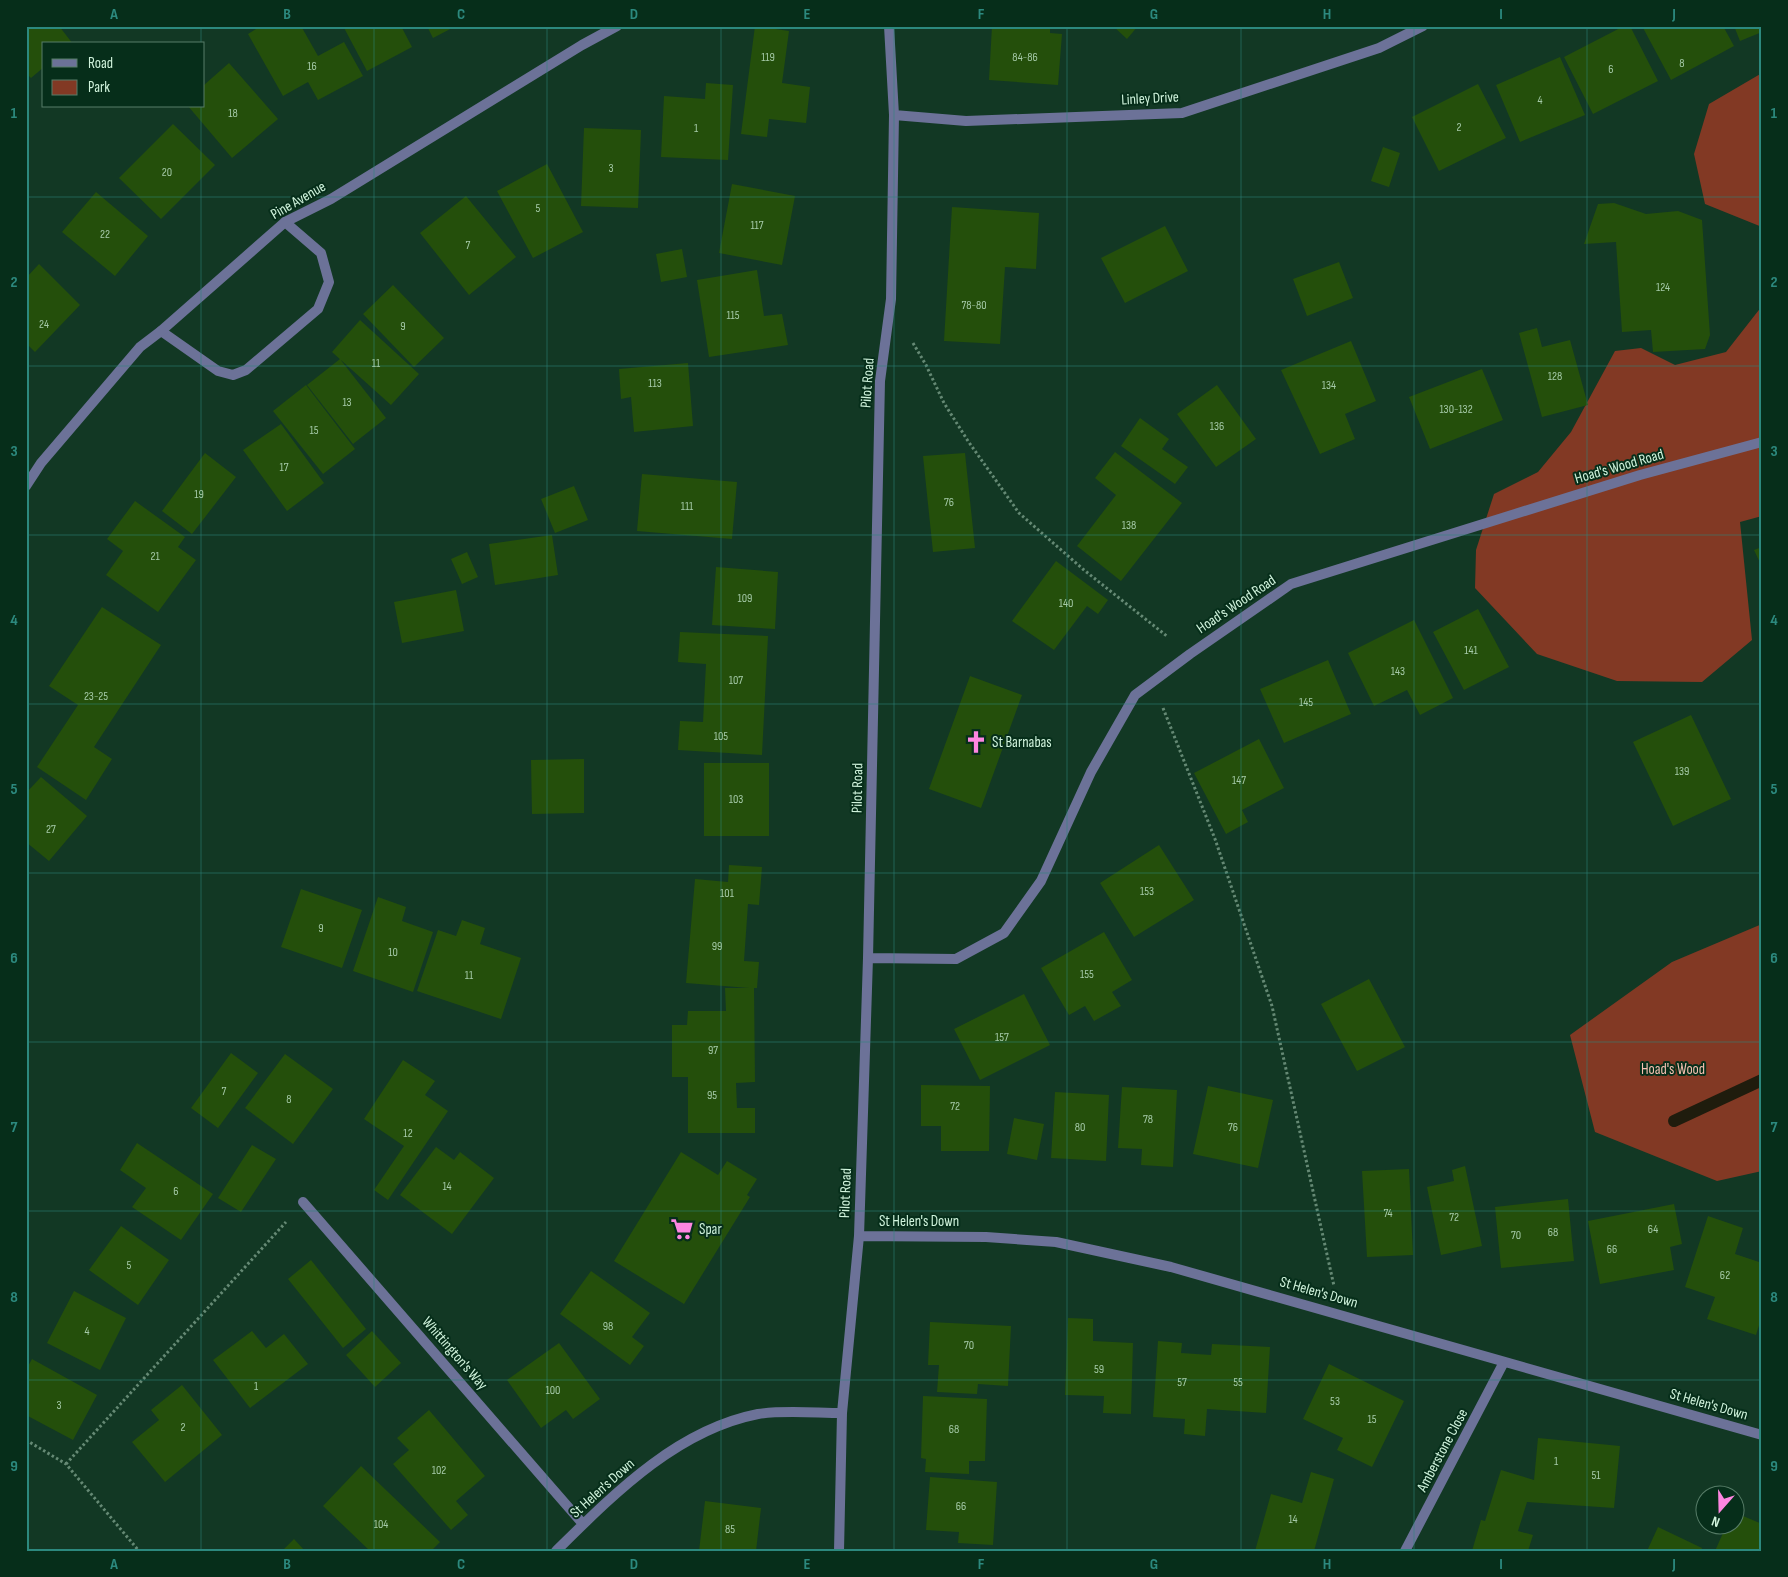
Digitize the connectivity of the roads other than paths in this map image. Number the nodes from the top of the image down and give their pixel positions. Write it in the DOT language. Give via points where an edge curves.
graph roads {
  1 [pos="617,26"];
  2 [pos="888,26"];
  3 [pos="1424,26"];
  4 [pos="894,115"];
  5 [pos="285,222"];
  6 [pos="161,331"];
  7 [pos="1762,442"];
  8 [pos="26,486"];
  9 [pos="868,958"];
  10 [pos="303,1202"];
  11 [pos="859,1236"];
  12 [pos="1504,1362"];
  13 [pos="842,1413"];
  14 [pos="1762,1435"];
  15 [pos="583,1524"];
  16 [pos="556,1551"];
  17 [pos="839,1551"];
  18 [pos="1406,1551"];
  1 -- 5 [label="street, Pine Avenue" via="331,199"];
  2 -- 4 [label="street, Pilot Road"];
  3 -- 4 [label="street, Linley Drive" via="1379,48 1182,113 966,121"];
  4 -- 9 [label="street, Pilot Road" via="890,299 880,381"];
  5 -- 6 [label="street, Pine Avenue"];
  5 -- 6 [label="street" via="321,253 329,282 318,309 246,370 233,375 218,371"];
  6 -- 8 [label="street, Pine Avenue" via="140,347 41,463"];
  7 -- 9 [label="street, Hoad's Wood Road" via="1640,475 1291,584 1135,695 1091,772 1041,881 1004,933 956,959"];
  9 -- 11 [label="street, Pilot Road"];
  10 -- 15 [label="street, Whittington's Way"];
  11 -- 12 [label="street, St Helen's Down" via="986,1237 1056,1242 1171,1267"];
  11 -- 13 [label="street, Pilot Road"];
  12 -- 14 [label="street, St Helen's Down"];
  12 -- 18 [label="street, Amberstone Close"];
  13 -- 15 [label="street, St Helen's Down" via="758,1414 703,1431 647,1468"];
  13 -- 17 [label="street, Pilot Road"];
  15 -- 16 [label="street, St Helen's Down"];
}
